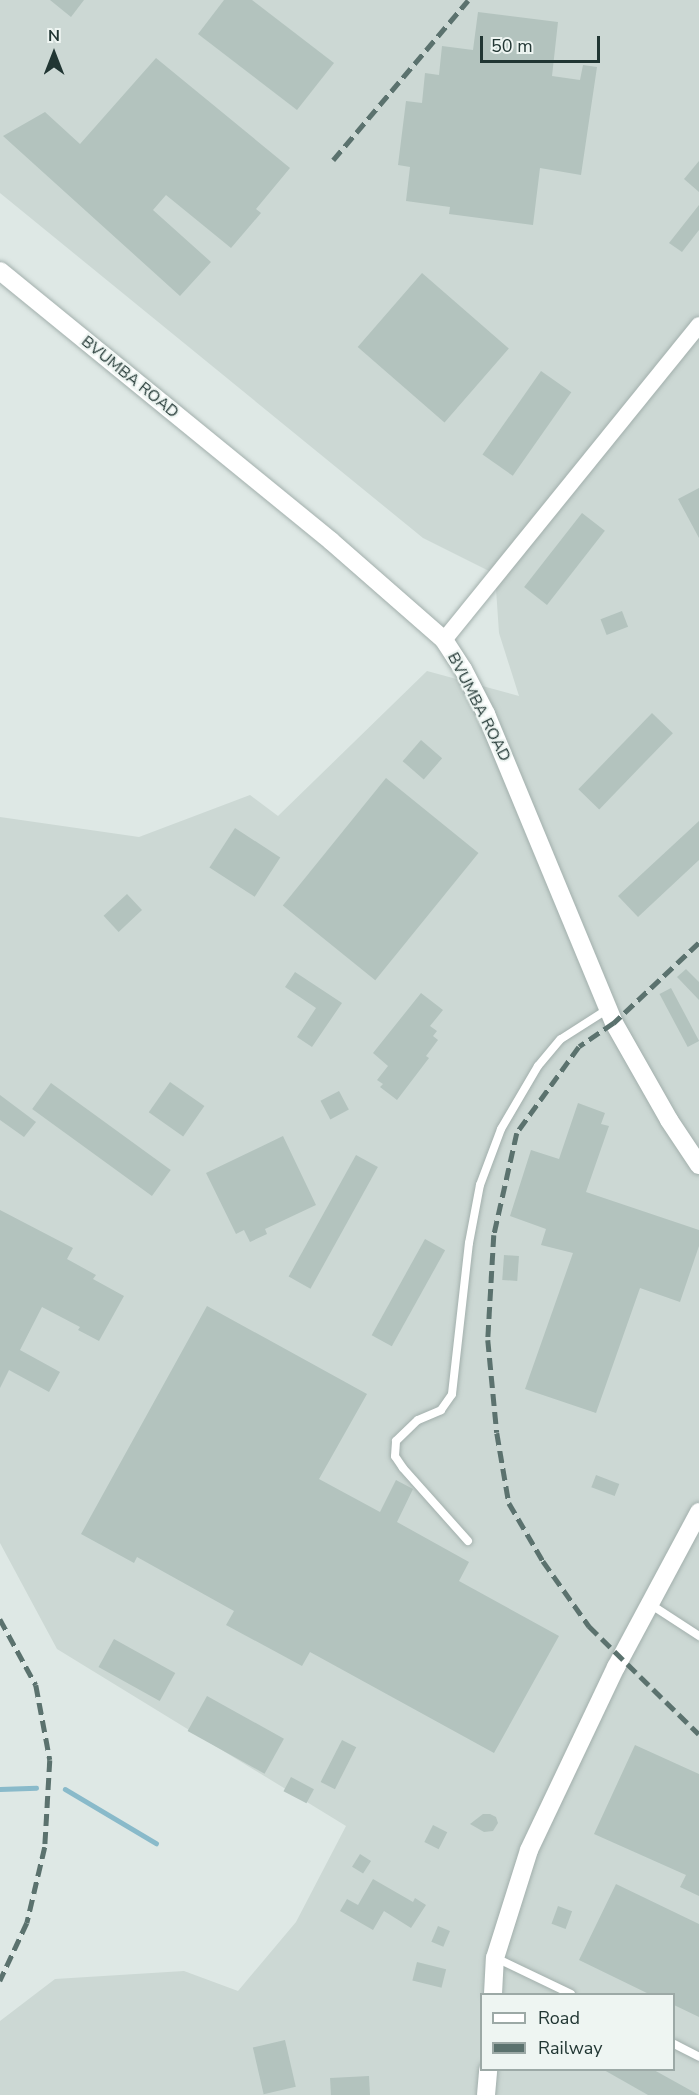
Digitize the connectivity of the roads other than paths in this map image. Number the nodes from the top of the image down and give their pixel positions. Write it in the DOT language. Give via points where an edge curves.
graph roads {
  1 [pos="0,271"];
  2 [pos="699,325"];
  3 [pos="444,640"];
  4 [pos="608,1009"];
  5 [pos="699,1165"];
  6 [pos="699,1512"];
  7 [pos="468,1541"];
  8 [pos="650,1605"];
  9 [pos="699,1636"];
  10 [pos="495,1958"];
  11 [pos="493,1993"];
  12 [pos="567,1993"];
  13 [pos="675,2045"];
  14 [pos="699,2057"];
  15 [pos="488,2071"];
  16 [pos="486,2095"];
  1 -- 3 [label="street, BVUMBA ROAD" via="331,541"];
  2 -- 3 [label="street"];
  3 -- 4 [label="street, BVUMBA ROAD" via="486,714"];
  4 -- 5 [label="street, BVUMBA ROAD" via="669,1120"];
  4 -- 7 [label="lane" via="561,1039 538,1066 501,1129 480,1185 469,1243 452,1395 441,1410 418,1420 396,1441 395,1456 403,1468"];
  6 -- 8 [label="street"];
  8 -- 9 [label="lane"];
  8 -- 10 [label="street" via="616,1667 529,1850"];
  10 -- 11 [label="street"];
  10 -- 12 [label="lane"];
  13 -- 14 [label="lane"];
  15 -- 16 [label="street"];
}
